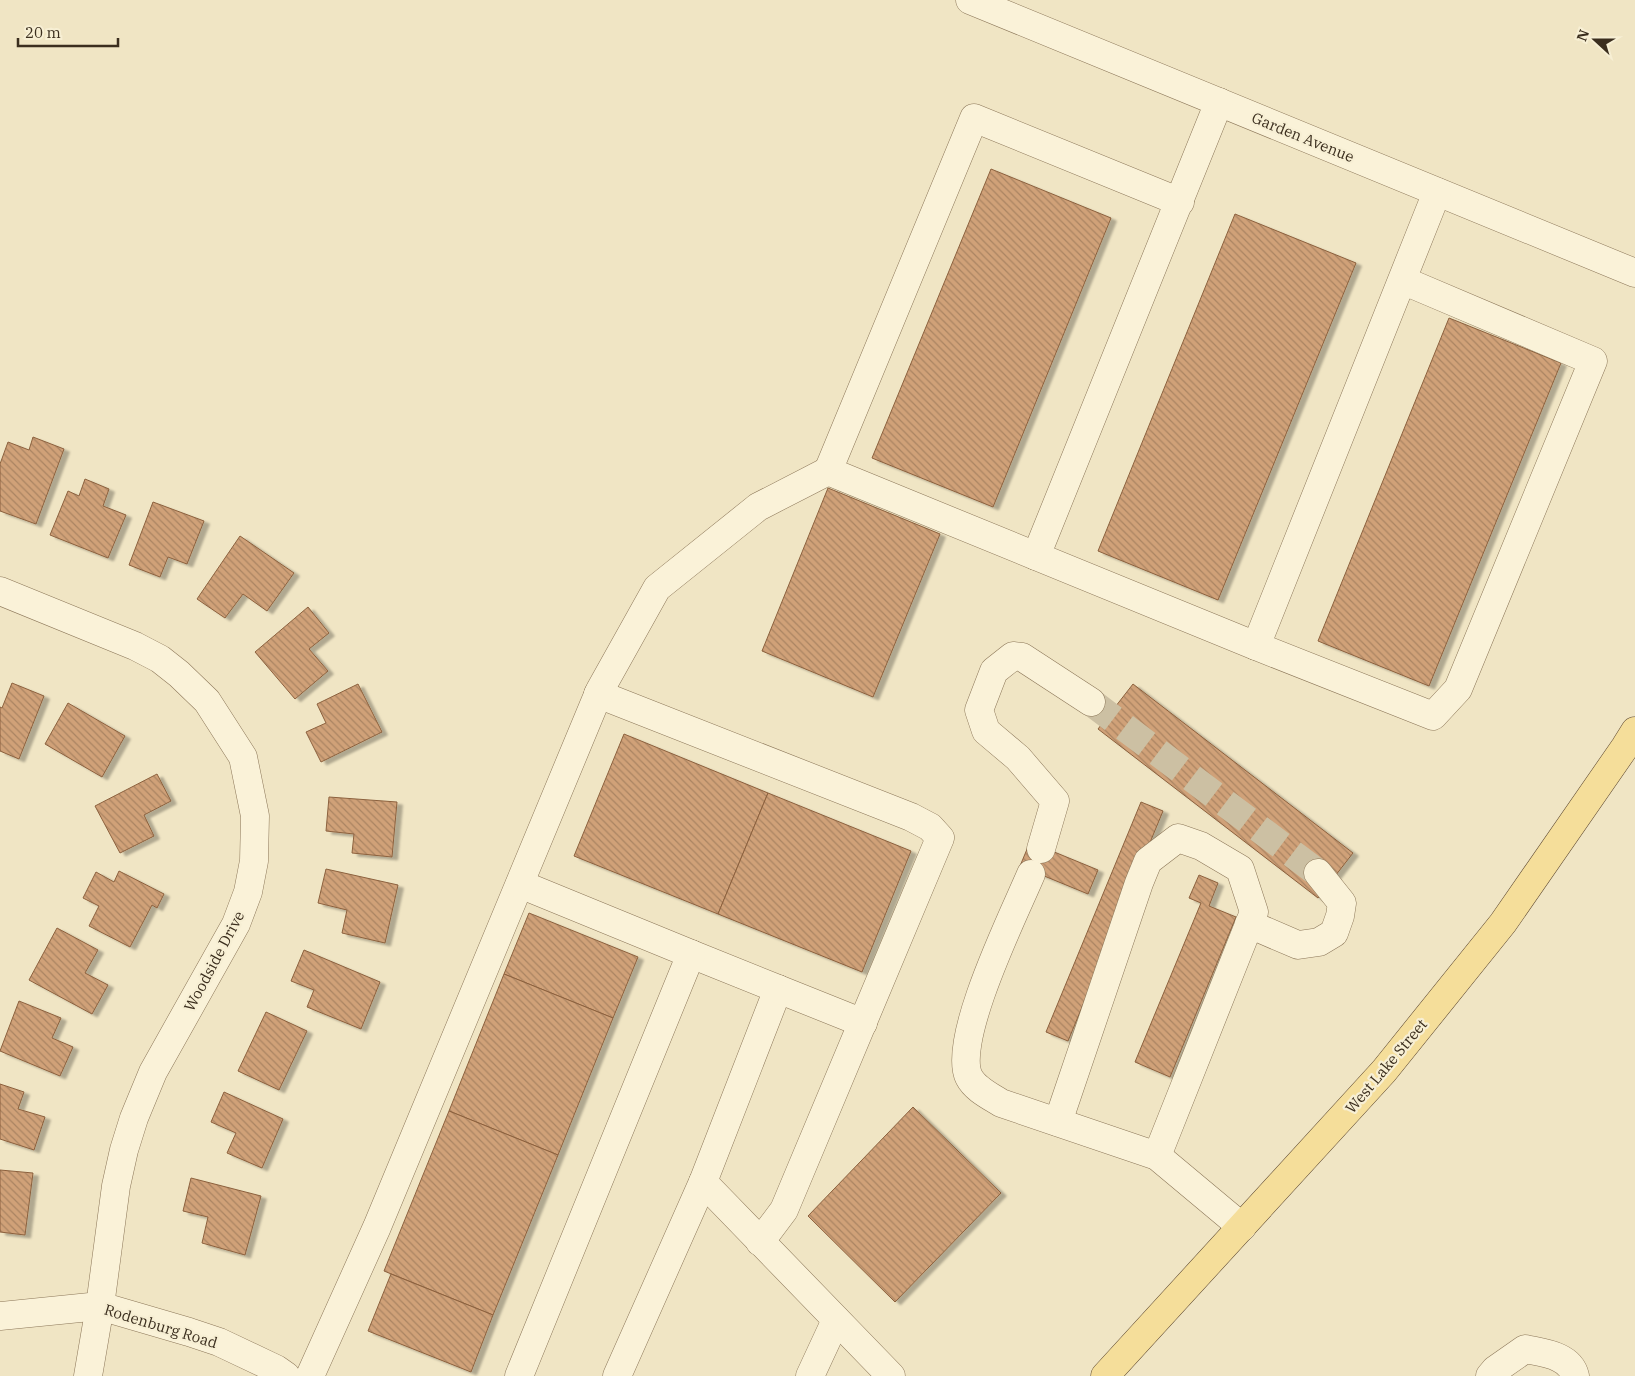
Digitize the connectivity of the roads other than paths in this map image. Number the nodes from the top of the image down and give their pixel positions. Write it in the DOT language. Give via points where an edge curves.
graph roads {
  1 [pos="970,0"];
  2 [pos="1219,102"];
  3 [pos="1437,192"];
  4 [pos="1180,202"];
  5 [pos="1635,273"];
  6 [pos="1402,280"];
  7 [pos="828,471"];
  8 [pos="1036,556"];
  9 [pos="0,591"];
  10 [pos="1256,646"];
  11 [pos="598,694"];
  12 [pos="1091,702"];
  13 [pos="1635,731"];
  14 [pos="1318,874"];
  15 [pos="520,884"];
  16 [pos="1249,924"];
  17 [pos="691,954"];
  18 [pos="778,989"];
  19 [pos="863,1023"];
  20 [pos="1058,1122"];
  21 [pos="1157,1156"];
  22 [pos="702,1182"];
  23 [pos="1242,1227"];
  24 [pos="760,1242"];
  25 [pos="100,1306"];
  26 [pos="0,1316"];
  27 [pos="836,1320"];
  28 [pos="88,1376"];
  29 [pos="286,1376"];
  30 [pos="310,1376"];
  31 [pos="519,1376"];
  32 [pos="617,1376"];
  33 [pos="810,1376"];
  34 [pos="891,1376"];
  35 [pos="1105,1376"];
  36 [pos="1490,1376"];
  37 [pos="1575,1376"];
  1 -- 2 [label="street, Garden Avenue"];
  2 -- 3 [label="street, Garden Avenue"];
  2 -- 4 [label="street"];
  3 -- 5 [label="street, Garden Avenue"];
  3 -- 6 [label="street"];
  4 -- 7 [label="street" via="974,118"];
  4 -- 8 [label="street"];
  6 -- 10 [label="street"];
  6 -- 10 [label="street" via="1592,361 1458,689 1433,716"];
  7 -- 8 [label="street"];
  7 -- 11 [label="street" via="758,507 657,588"];
  8 -- 10 [label="street"];
  9 -- 25 [label="street, Woodside Drive" via="135,646 179,674 207,701 243,757 255,816 254,861 248,892 236,924 153,1072 134,1118 116,1186"];
  11 -- 15 [label="street"];
  11 -- 19 [label="street" via="911,817 930,827 940,838"];
  12 -- 20 [label="street" via="1022,657 1013,656 994,671 979,710 986,731 1018,758 1055,801 1036,862 980,994 968,1032 968,1076 978,1088 1001,1103"];
  13 -- 23 [label="main road, West Lake Street" via="1503,924 1384,1071"];
  14 -- 16 [label="street" via="1342,903 1334,932 1319,942 1298,945"];
  15 -- 17 [label="street"];
  15 -- 30 [label="street" via="377,1227"];
  16 -- 20 [label="street" via="1254,912 1240,870 1201,846 1178,838 1148,861"];
  16 -- 21 [label="street"];
  17 -- 18 [label="street"];
  17 -- 31 [label="street"];
  18 -- 19 [label="street"];
  18 -- 22 [label="street"];
  19 -- 24 [label="street" via="784,1210"];
  20 -- 21 [label="street"];
  21 -- 23 [label="street"];
  22 -- 24 [label="street"];
  22 -- 32 [label="street"];
  23 -- 35 [label="main road, West Lake Street"];
  24 -- 27 [label="street"];
  25 -- 26 [label="street, Rodenburg Road"];
  25 -- 28 [label="street, Woodside Drive"];
  25 -- 29 [label="street, Rodenburg Road" via="219,1342"];
  27 -- 33 [label="street"];
  27 -- 34 [label="street"];
  36 -- 37 [label="street" via="1525,1349 1555,1355 1573,1369"];
}
